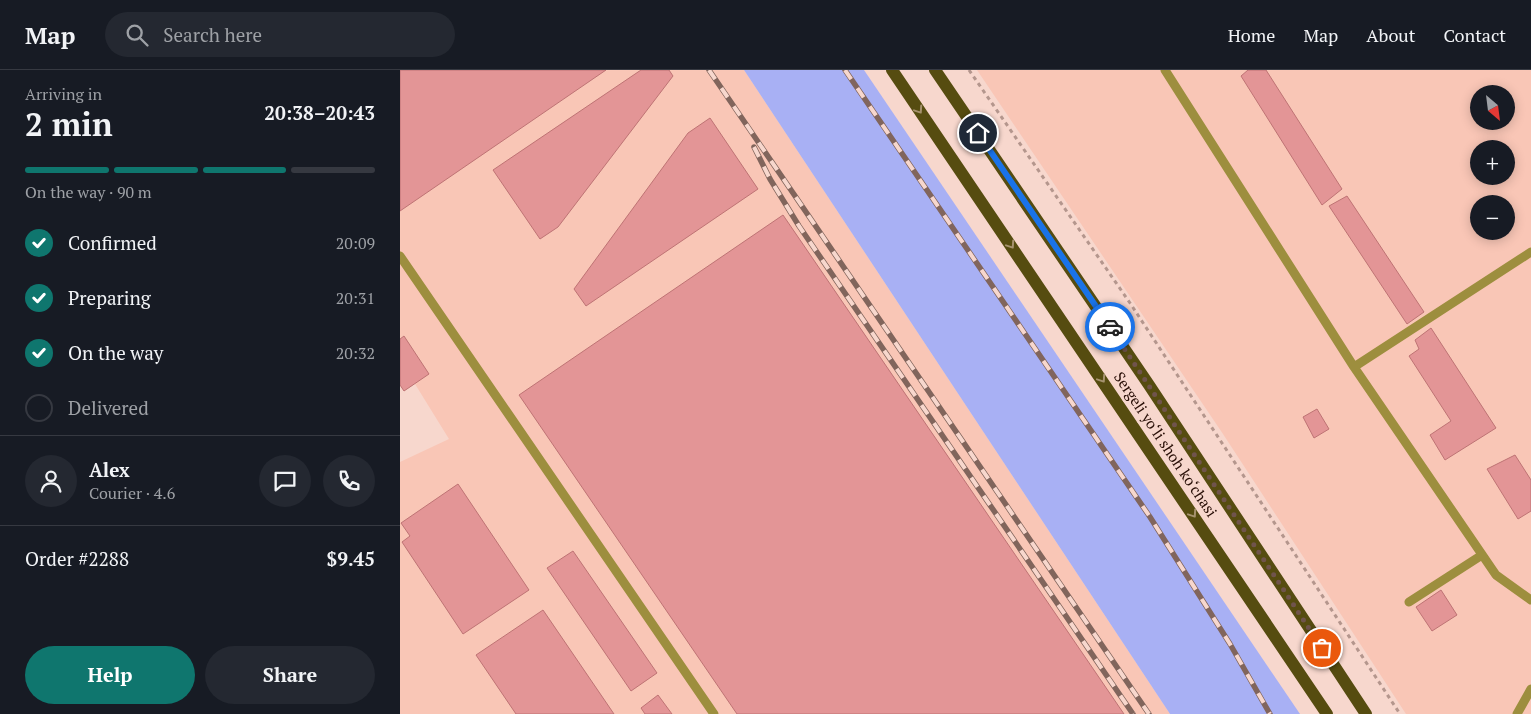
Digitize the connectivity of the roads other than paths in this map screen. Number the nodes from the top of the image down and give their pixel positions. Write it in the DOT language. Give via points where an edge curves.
graph roads {
  1 [pos="892,70"];
  2 [pos="935,70"];
  3 [pos="1165,70"];
  4 [pos="1531,252"];
  5 [pos="400,256"];
  6 [pos="408,269"];
  7 [pos="400,275"];
  8 [pos="1354,366"];
  9 [pos="1482,555"];
  10 [pos="1531,600"];
  11 [pos="1409,602"];
  12 [pos="1531,689"];
  13 [pos="714,714"];
  14 [pos="1327,714"];
  15 [pos="1366,714"];
  16 [pos="1517,714"];
  1 -- 14 [label="main road, Sergeli yo‘li shoh ko‘chasi, one-way"];
  2 -- 15 [label="main road, Sergeli yo‘li shoh ko‘chasi" via="1149,385"];
  3 -- 8 [label="lane"];
  4 -- 8 [label="lane"];
  5 -- 6 [label="lane"];
  6 -- 7 [label="lane"];
  6 -- 13 [label="lane"];
  8 -- 9 [label="lane"];
  9 -- 10 [label="lane" via="1496,575"];
  9 -- 11 [label="lane"];
  12 -- 16 [label="lane"];
}
